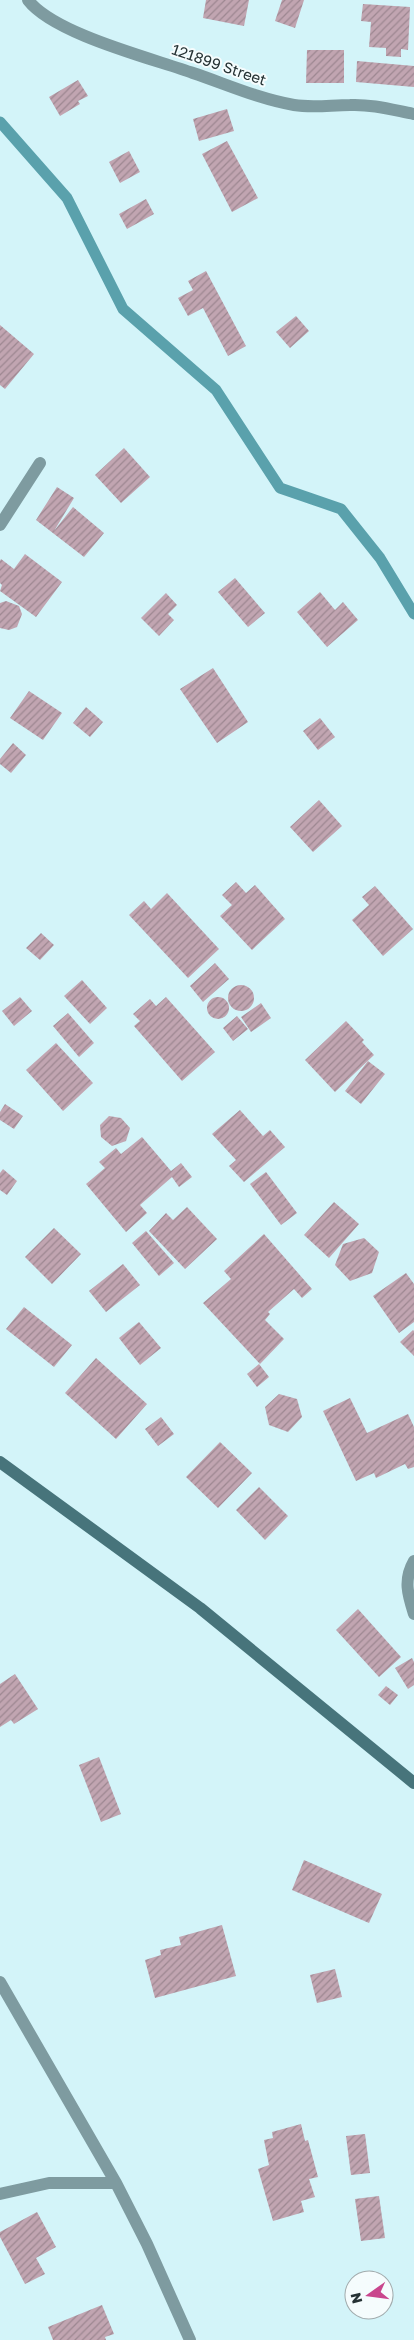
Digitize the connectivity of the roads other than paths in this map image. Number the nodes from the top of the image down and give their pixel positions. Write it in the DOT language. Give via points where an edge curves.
graph roads {
  1 [pos="28,0"];
  2 [pos="414,114"];
  3 [pos="40,463"];
  4 [pos="0,525"];
  5 [pos="0,1462"];
  6 [pos="414,1561"];
  7 [pos="414,1614"];
  8 [pos="414,1784"];
  9 [pos="0,1982"];
  10 [pos="116,2183"];
  11 [pos="0,2194"];
  12 [pos="190,2340"];
  1 -- 2 [label="street, 121899 Street" via="55,22 93,39 272,100 317,107 352,104"];
  3 -- 4 [label="street"];
  5 -- 8 [label="main road" via="200,1608"];
  6 -- 7 [label="street" via="407,1577 407,1590"];
  9 -- 10 [label="street"];
  10 -- 11 [label="street" via="49,2183"];
  10 -- 12 [label="street"];
}
